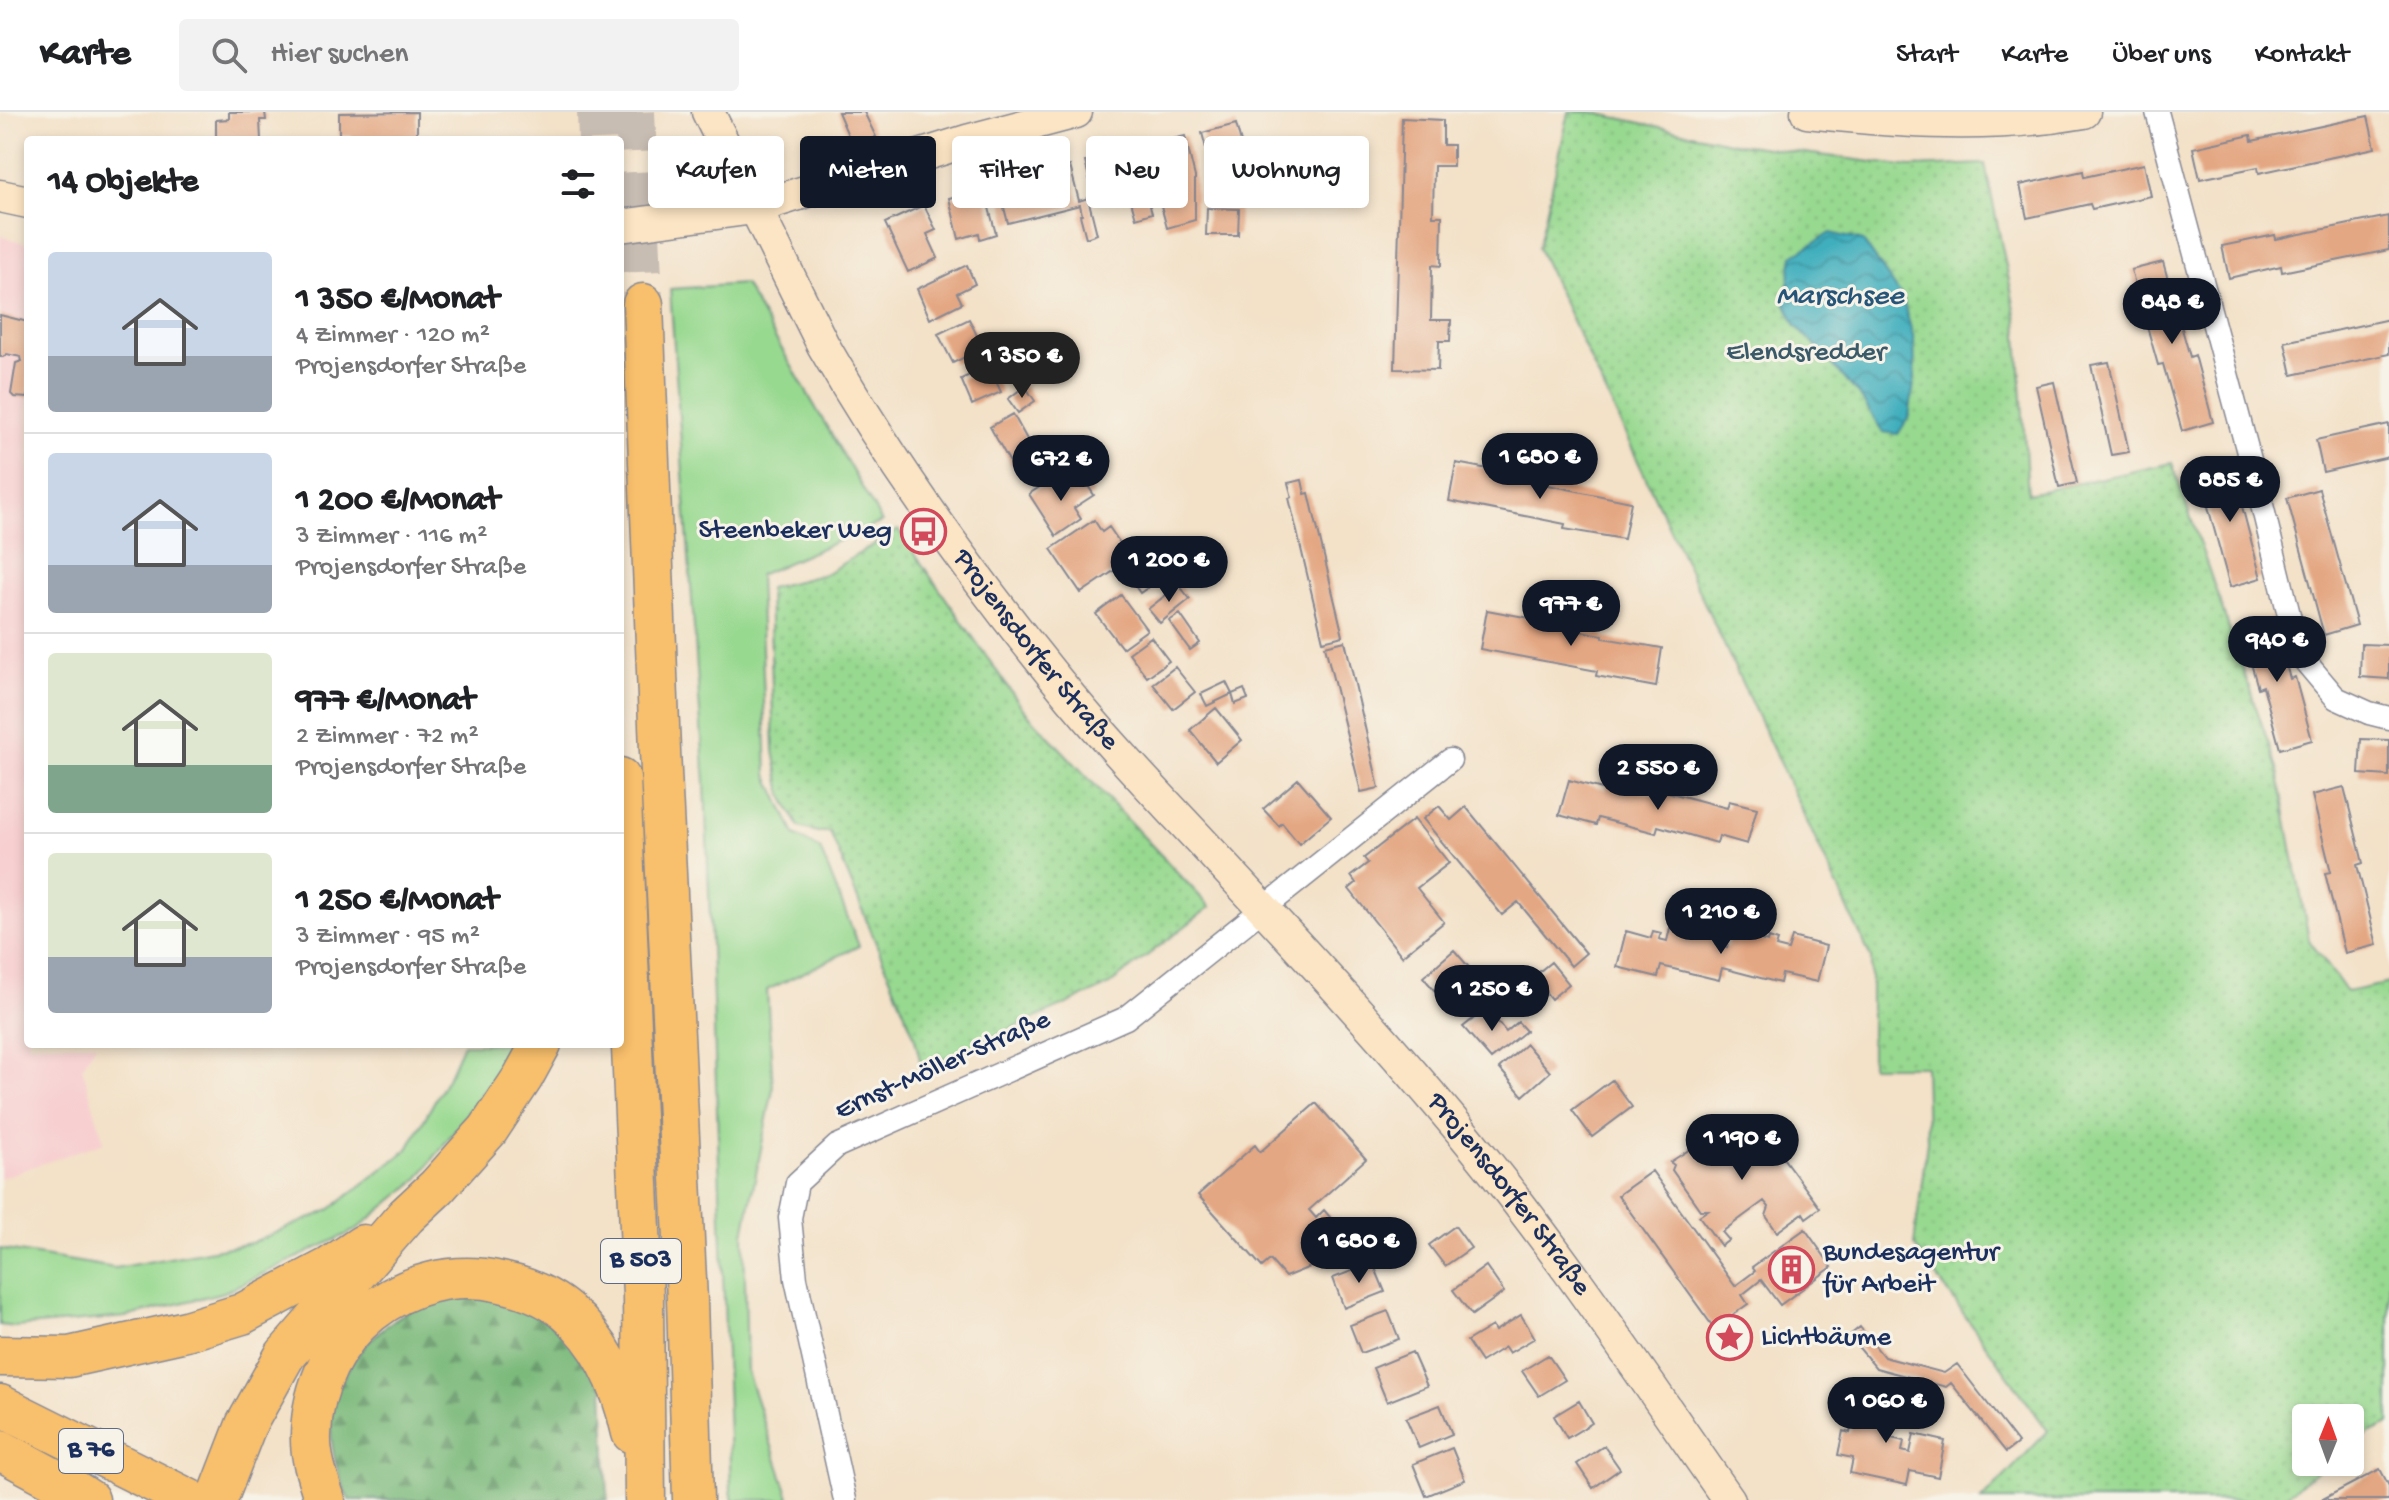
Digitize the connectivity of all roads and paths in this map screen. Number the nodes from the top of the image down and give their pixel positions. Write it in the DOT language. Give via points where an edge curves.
graph roads {
  1 [pos="708,112"];
  2 [pos="1076,112"];
  3 [pos="1807,112"];
  4 [pos="2084,112"];
  5 [pos="2157,112"];
  6 [pos="720,136"];
  7 [pos="0,196"];
  8 [pos="784,199"];
  9 [pos="24,201"];
  10 [pos="754,208"];
  11 [pos="624,225"];
  12 [pos="643,304"];
  13 [pos="2389,718"];
  14 [pos="1450,760"];
  15 [pos="624,868"];
  16 [pos="1264,909"];
  17 [pos="539,1048"];
  18 [pos="406,1216"];
  19 [pos="687,1300"];
  20 [pos="0,1356"];
  21 [pos="0,1405"];
  22 [pos="0,1450"];
  23 [pos="644,1494"];
  24 [pos="197,1499"];
  25 [pos="89,1500"];
  26 [pos="325,1500"];
  27 [pos="693,1500"];
  28 [pos="714,1500"];
  29 [pos="845,1500"];
  30 [pos="1729,1500"];
  1 -- 6 [label="street, Projensdorfer Straße"];
  2 -- 8 [label="street"];
  3 -- 4 [label="street" via="1966,124"];
  5 -- 13 [label="street" via="2304,660 2336,698"];
  7 -- 9 [label="street"];
  10 -- 11 [label="street"];
  10 -- 16 [label="street, Projensdorfer Straße" via="842,379 968,566 1065,691"];
  12 -- 19 [label="highway, B 503"];
  14 -- 16 [label="street"];
  15 -- 23 [label="highway, B 503" via="643,1296"];
  16 -- 29 [label="street, Ernst-Möller-Straße" via="1126,1018 837,1146 797,1183 790,1218 796,1279"];
  16 -- 30 [label="street, Projensdorfer Straße" via="1452,1119 1606,1322"];
  17 -- 18 [label="highway" via="488,1130"];
  18 -- 20 [label="highway" via="329,1268 242,1314 69,1357"];
  18 -- 24 [label="highway" via="285,1355"];
  19 -- 27 [label="highway, B 503"];
  19 -- 28 [label="highway"];
  21 -- 24 [label="highway, B 76"];
  22 -- 25 [label="highway, B 76"];
  23 -- 26 [label="highway" via="629,1416 607,1360 591,1337 541,1294 486,1278 459,1278 435,1280 388,1299 364,1317 335,1353 322,1378 311,1437"];
}
